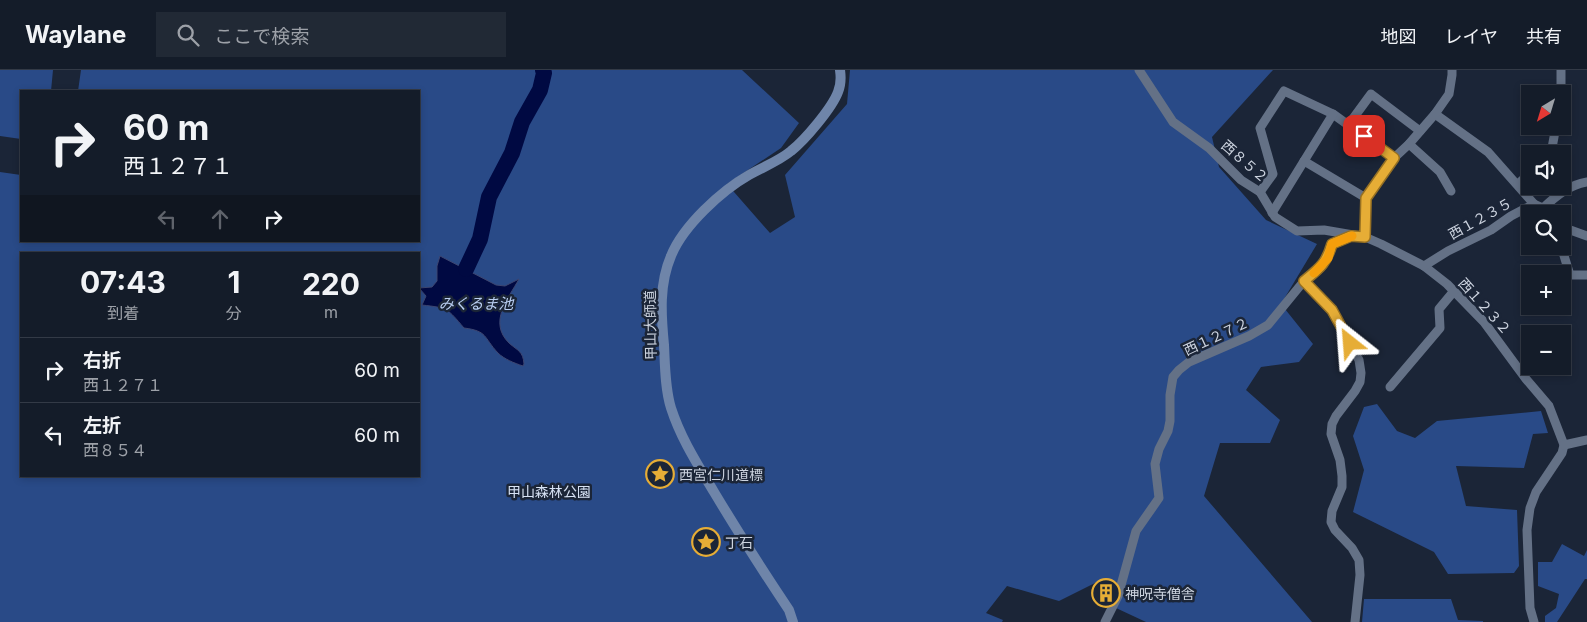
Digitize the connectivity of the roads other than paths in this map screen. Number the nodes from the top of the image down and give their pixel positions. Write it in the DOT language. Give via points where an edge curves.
graph roads {
  1 [pos="840,70"];
  2 [pos="1139,70"];
  3 [pos="1452,70"];
  4 [pos="1561,70"];
  5 [pos="1561,85"];
  6 [pos="1333,114"];
  7 [pos="1435,114"];
  8 [pos="1349,124"];
  9 [pos="1420,132"];
  10 [pos="1409,144"];
  11 [pos="1394,158"];
  12 [pos="1304,161"];
  13 [pos="1521,181"];
  14 [pos="1587,182"];
  15 [pos="1518,184"];
  16 [pos="1451,191"];
  17 [pos="1260,192"];
  18 [pos="1366,198"];
  19 [pos="1534,204"];
  20 [pos="1550,205"];
  21 [pos="1272,213"];
  22 [pos="1571,230"];
  23 [pos="1351,236"];
  24 [pos="1587,236"];
  25 [pos="1365,237"];
  26 [pos="1564,255"];
  27 [pos="1424,266"];
  28 [pos="1587,275"];
  29 [pos="1304,281"];
  30 [pos="1454,291"];
  31 [pos="1390,387"];
  32 [pos="1587,440"];
  33 [pos="1564,445"];
  34 [pos="793,622"];
  35 [pos="1105,622"];
  36 [pos="1355,622"];
  37 [pos="1534,622"];
  1 -- 34 [label="street, 甲山大師道" via="838,92 801,142 784,157 747,176 718,198 682,235 671,255 662,287 662,322 671,407 685,443 789,610"];
  2 -- 17 [label="street, 西８５２" via="1173,122 1209,148 1241,180"];
  3 -- 7 [label="street" via="1449,94"];
  4 -- 5 [label="street"];
  6 -- 8 [label="street"];
  6 -- 12 [label="street"];
  6 -- 17 [label="street" via="1284,91 1260,128 1273,174"];
  7 -- 9 [label="street"];
  7 -- 15 [label="street" via="1488,152"];
  8 -- 9 [label="street" via="1371,94"];
  8 -- 11 [label="street"];
  9 -- 10 [label="street"];
  10 -- 11 [label="street"];
  10 -- 16 [label="street" via="1440,172"];
  11 -- 18 [label="street"];
  12 -- 18 [label="street"];
  12 -- 21 [label="street"];
  13 -- 15 [label="street"];
  14 -- 20 [label="street" via="1576,184 1557,196"];
  15 -- 19 [label="street"];
  17 -- 21 [label="street, 西８５２"];
  18 -- 25 [label="street"];
  19 -- 27 [label="street, 西１２３５"];
  21 -- 23 [label="street, 西８５２" via="1297,231 1324,230"];
  22 -- 24 [label="street"];
  23 -- 25 [label="street, 西８５２"];
  23 -- 29 [label="street, 西１２７２" via="1332,244 1328,258"];
  25 -- 27 [label="street, 西１２３２"];
  26 -- 28 [label="street" via="1570,275"];
  27 -- 30 [label="street, 西１２３２"];
  29 -- 35 [label="street, 西１２７２" via="1268,325 1189,362 1173,377 1168,431 1158,449 1155,464 1159,498 1136,531 1118,596"];
  29 -- 36 [label="street" via="1332,310 1360,366 1360,382 1336,416 1331,434 1342,476 1342,487 1331,522 1359,560"];
  30 -- 31 [label="street" via="1439,309 1440,328"];
  30 -- 33 [label="street, 西１２３２" via="1484,322 1548,406"];
  32 -- 33 [label="street"];
  33 -- 37 [label="street" via="1530,508 1527,530 1530,608"];
}
